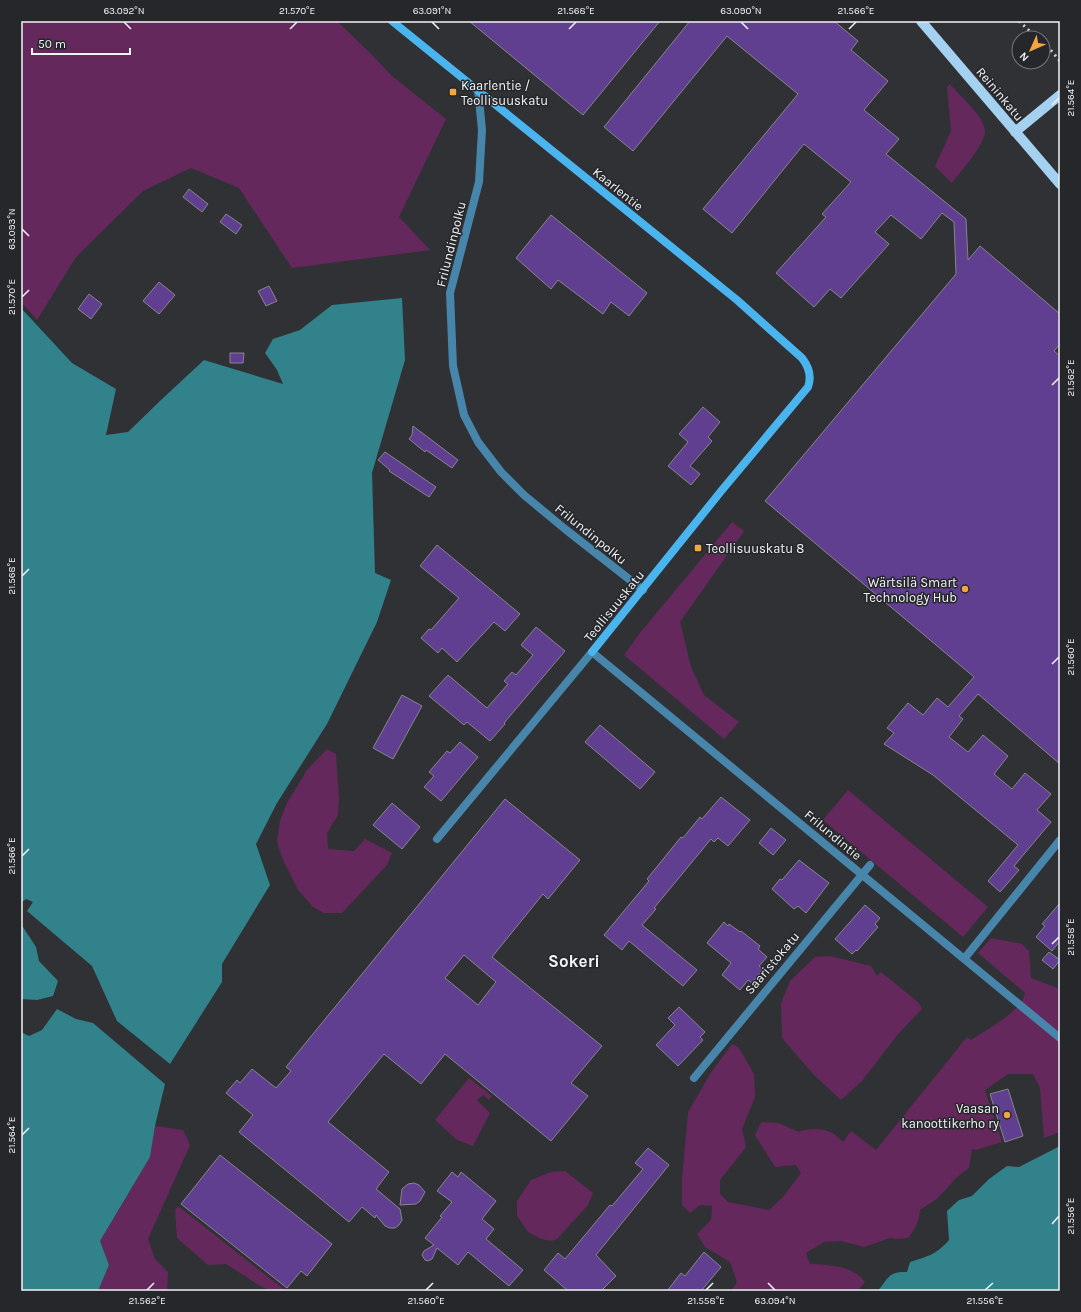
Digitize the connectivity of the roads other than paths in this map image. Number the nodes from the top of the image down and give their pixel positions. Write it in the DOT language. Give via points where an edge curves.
graph roads {
  1 [pos="392,21"];
  2 [pos="921,21"];
  3 [pos="478,90"];
  4 [pos="1060,95"];
  5 [pos="1015,132"];
  6 [pos="1060,184"];
  7 [pos="808,387"];
  8 [pos="643,590"];
  9 [pos="592,652"];
  10 [pos="437,839"];
  11 [pos="1060,840"];
  12 [pos="870,865"];
  13 [pos="862,874"];
  14 [pos="964,959"];
  15 [pos="1059,1037"];
  16 [pos="694,1078"];
  1 -- 3 [label="street, Kaarlentie"];
  2 -- 5 [label="main road, Reininkatu"];
  3 -- 7 [label="street, Kaarlentie" via="737,300 802,358 811,379"];
  3 -- 8 [label="street, Frilundinpolku" via="482,130 479,182 450,293 453,366 464,415 478,442 501,472 524,495"];
  4 -- 5 [label="main road"];
  5 -- 6 [label="main road, Reininkatu"];
  7 -- 8 [label="street, Teollisuuskatu"];
  8 -- 9 [label="street, Teollisuuskatu"];
  9 -- 10 [label="street, Teollisuuskatu"];
  9 -- 13 [label="street, Frilundintie"];
  11 -- 14 [label="street"];
  12 -- 13 [label="street, Saaristokatu"];
  13 -- 14 [label="street, Frilundintie"];
  13 -- 16 [label="street, Saaristokatu"];
  14 -- 15 [label="street, Frilundintie"];
}
